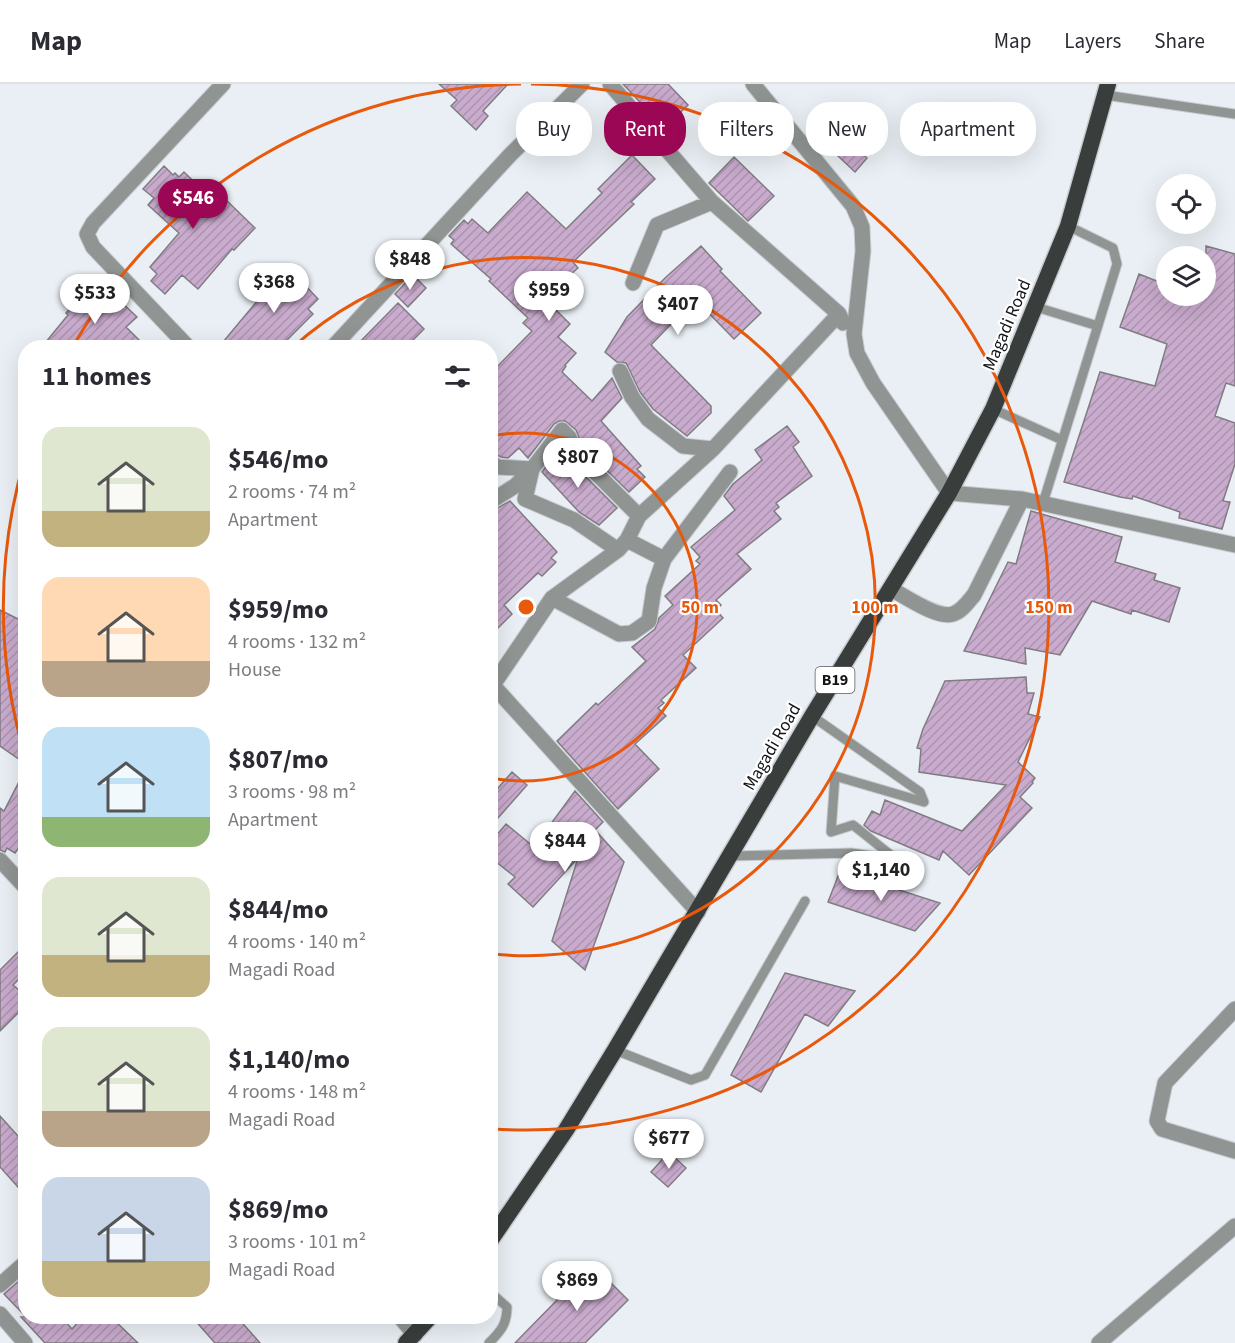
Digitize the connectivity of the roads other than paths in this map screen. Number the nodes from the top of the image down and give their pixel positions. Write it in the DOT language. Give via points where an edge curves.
graph roads {
  1 [pos="223,84"];
  2 [pos="582,84"];
  3 [pos="610,84"];
  4 [pos="753,84"];
  5 [pos="1106,90"];
  6 [pos="1235,114"];
  7 [pos="712,202"];
  8 [pos="1068,226"];
  9 [pos="633,283"];
  10 [pos="1036,307"];
  11 [pos="839,314"];
  12 [pos="1098,326"];
  13 [pos="181,340"];
  14 [pos="339,340"];
  15 [pos="857,353"];
  16 [pos="620,371"];
  17 [pos="993,409"];
  18 [pos="1062,440"];
  19 [pos="713,449"];
  20 [pos="498,467"];
  21 [pos="532,469"];
  22 [pos="730,472"];
  23 [pos="949,493"];
  24 [pos="498,497"];
  25 [pos="1022,499"];
  26 [pos="1043,503"];
  27 [pos="639,516"];
  28 [pos="1235,544"];
  29 [pos="623,545"];
  30 [pos="664,558"];
  31 [pos="891,589"];
  32 [pos="552,598"];
  33 [pos="498,674"];
  34 [pos="498,690"];
  35 [pos="812,716"];
  36 [pos="730,856"];
  37 [pos="0,860"];
  38 [pos="18,879"];
  39 [pos="805,901"];
  40 [pos="698,912"];
  41 [pos="1235,1009"];
  42 [pos="615,1050"];
  43 [pos="1235,1151"];
  44 [pos="1235,1226"];
  45 [pos="498,1229"];
  46 [pos="18,1269"];
  47 [pos="0,1285"];
  48 [pos="498,1299"];
  49 [pos="0,1314"];
  50 [pos="403,1324"];
  51 [pos="424,1324"];
  52 [pos="410,1339"];
  53 [pos="26,1343"];
  54 [pos="489,1343"];
  55 [pos="1099,1343"];
  1 -- 13 [label="street" via="87,234 93,247"];
  2 -- 14 [label="street" via="510,155"];
  3 -- 7 [label="street"];
  4 -- 15 [label="street" via="853,206 862,227 854,334"];
  5 -- 6 [label="lane"];
  5 -- 8 [label="highway, Magadi Road / B19"];
  7 -- 9 [label="street" via="657,225"];
  7 -- 11 [label="street"];
  8 -- 10 [label="highway, Magadi Road / B19"];
  8 -- 12 [label="lane" via="1113,248 1116,255 1117,264"];
  10 -- 12 [label="lane"];
  10 -- 17 [label="highway, Magadi Road / B19"];
  11 -- 15 [label="street"];
  11 -- 19 [label="street"];
  12 -- 18 [label="lane"];
  15 -- 23 [label="street" via="873,383"];
  16 -- 19 [label="street" via="648,419 683,446"];
  17 -- 18 [label="lane"];
  17 -- 23 [label="highway, Magadi Road / B19"];
  18 -- 26 [label="lane"];
  19 -- 27 [label="street"];
  20 -- 21 [label="street"];
  21 -- 24 [label="street"];
  21 -- 27 [label="street" via="561,430 569,437 574,451"];
  21 -- 29 [label="street" via="525,500"];
  22 -- 30 [label="street"];
  23 -- 25 [label="street"];
  23 -- 31 [label="highway, Magadi Road / B19"];
  25 -- 26 [label="street"];
  25 -- 31 [label="street" via="974,595 963,608 951,615 936,613"];
  26 -- 28 [label="street"];
  27 -- 29 [label="street"];
  29 -- 30 [label="street"];
  29 -- 32 [label="street"];
  30 -- 32 [label="street" via="649,621 632,633 620,634"];
  31 -- 35 [label="highway, Magadi Road / B19"];
  32 -- 33 [label="street"];
  34 -- 40 [label="street"];
  35 -- 36 [label="highway, Magadi Road / B19"];
  35 -- 36 [label="lane" via="920,792 924,802 836,776 831,832 853,825 892,856"];
  36 -- 40 [label="highway, Magadi Road / B19"];
  37 -- 38 [label="street"];
  39 -- 42 [label="lane" via="705,1075 691,1080"];
  40 -- 42 [label="highway, Magadi Road / B19"];
  41 -- 43 [label="street" via="1165,1083 1157,1121 1162,1129"];
  42 -- 45 [label="highway, Magadi Road / B19"];
  44 -- 55 [label="street"];
  46 -- 47 [label="street"];
  48 -- 54 [label="lane" via="507,1307 507,1320"];
  49 -- 53 [label="street"];
  50 -- 52 [label="street"];
  51 -- 52 [label="highway"];
}
